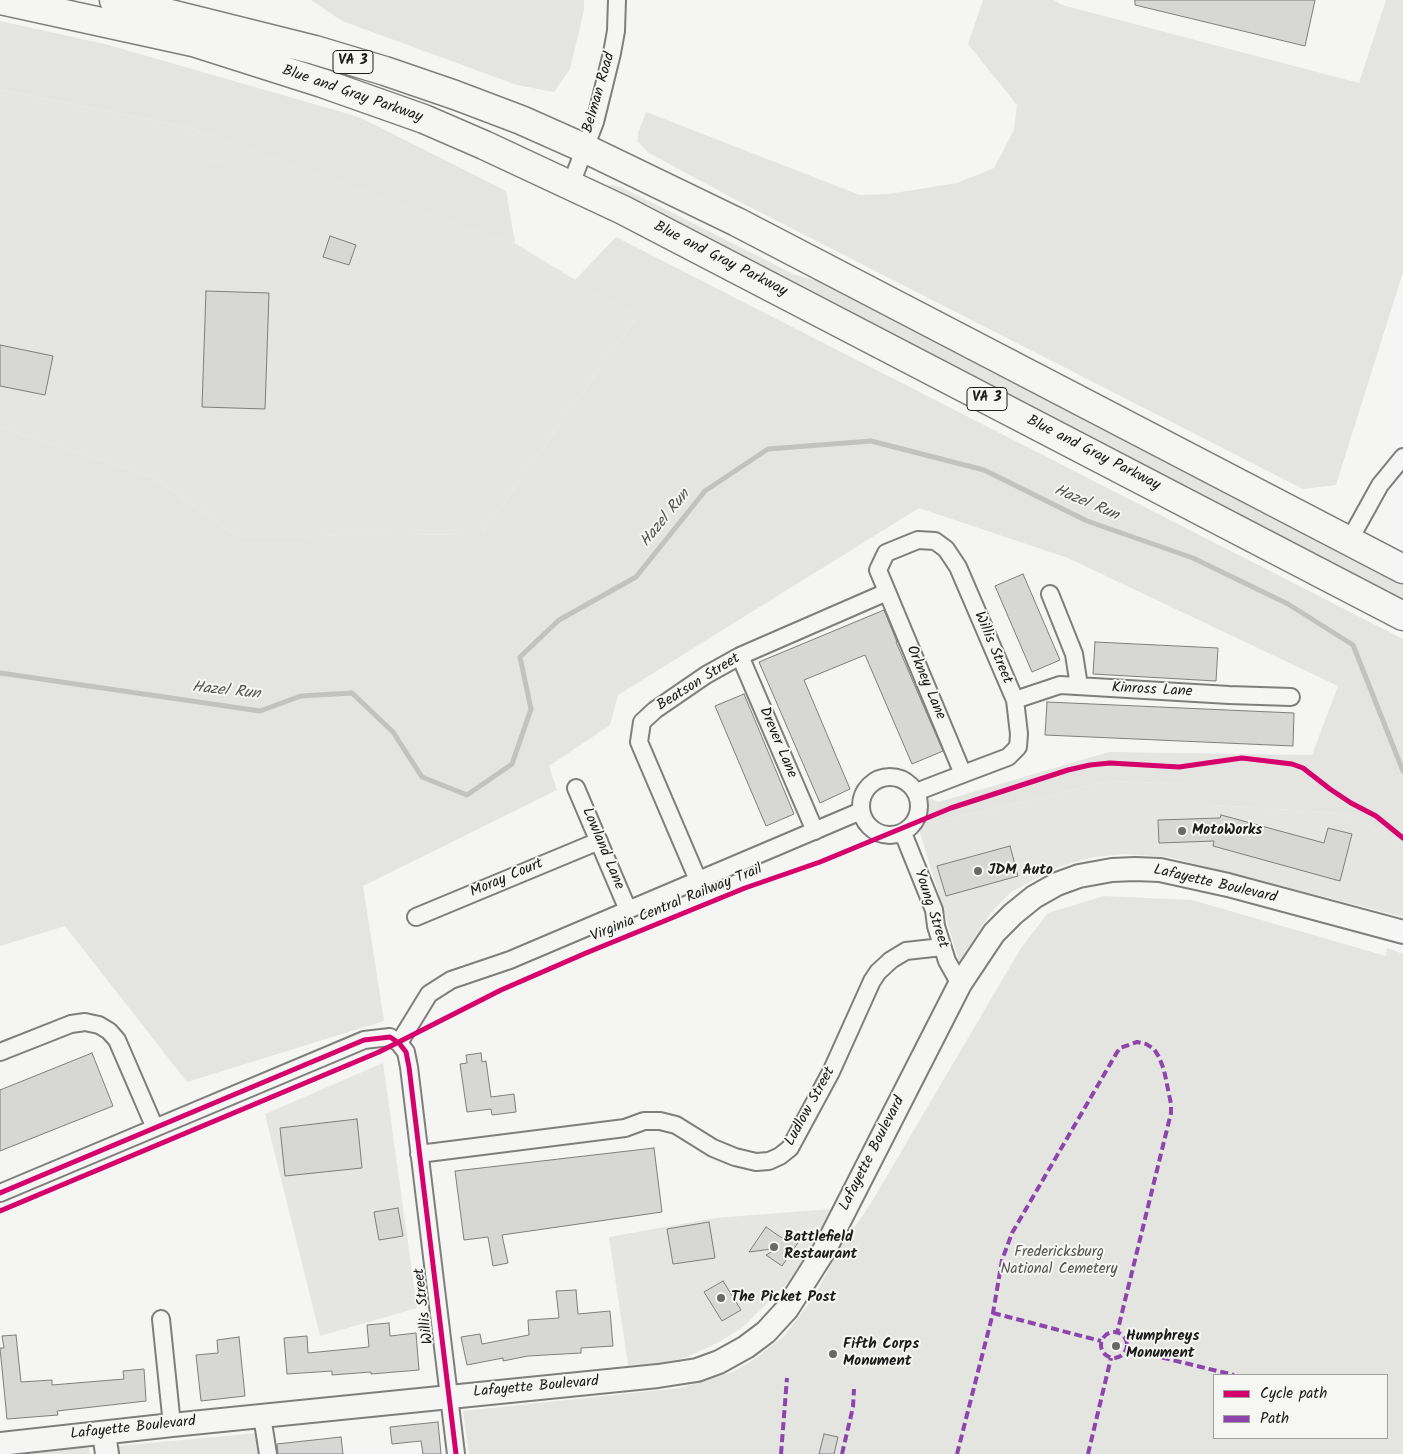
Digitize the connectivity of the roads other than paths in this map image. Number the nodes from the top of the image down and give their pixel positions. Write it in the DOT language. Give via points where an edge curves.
graph roads {
  1 [pos="0,0"];
  2 [pos="114,0"];
  3 [pos="617,0"];
  4 [pos="584,148"];
  5 [pos="571,184"];
  6 [pos="1403,457"];
  7 [pos="1349,541"];
  8 [pos="1403,569"];
  9 [pos="887,592"];
  10 [pos="1050,594"];
  11 [pos="1403,616"];
  12 [pos="740,656"];
  13 [pos="1079,686"];
  14 [pos="1291,697"];
  15 [pos="1015,700"];
  16 [pos="964,774"];
  17 [pos="576,788"];
  18 [pos="916,792"];
  19 [pos="861,811"];
  20 [pos="815,831"];
  21 [pos="903,832"];
  22 [pos="599,841"];
  23 [pos="698,880"];
  24 [pos="628,910"];
  25 [pos="416,918"];
  26 [pos="1403,932"];
  27 [pos="942,947"];
  28 [pos="960,984"];
  29 [pos="399,1043"];
  30 [pos="0,1052"];
  31 [pos="155,1128"];
  32 [pos="419,1154"];
  33 [pos="0,1193"];
  34 [pos="161,1319"];
  35 [pos="448,1396"];
  36 [pos="262,1416"];
  37 [pos="172,1425"];
  38 [pos="105,1443"];
  39 [pos="0,1444"];
  40 [pos="268,1454"];
  41 [pos="456,1454"];
  1 -- 5 [label="highway, Blue and Gray Parkway / VA 3" via="192,42 322,83 424,119"];
  2 -- 4 [label="highway, Blue and Gray Parkway / VA 3" via="315,50 385,71 521,120"];
  3 -- 4 [label="street, Belman Road" via="612,53 595,122"];
  4 -- 5 [label="street, Belman Road"];
  4 -- 7 [label="highway, Blue and Gray Parkway / VA 3" via="737,222"];
  5 -- 11 [label="highway, Blue and Gray Parkway / VA 3"];
  6 -- 7 [label="street" via="1380,485"];
  7 -- 8 [label="highway, Blue and Gray Parkway / VA 3"];
  9 -- 12 [label="street, Beatson Street"];
  9 -- 15 [label="street, Willis Street" via="878,570 886,553 918,540 935,541 946,549 958,567"];
  9 -- 16 [label="street, Orkney Lane"];
  10 -- 13 [label="street" via="1074,654"];
  12 -- 20 [label="street, Drever Lane"];
  12 -- 23 [label="street, Beatson Street" via="706,675 642,722 639,742"];
  13 -- 14 [label="street, Kinross Lane"];
  13 -- 15 [label="street, Kinross Lane" via="1060,685"];
  15 -- 16 [label="street, Willis Street" via="1020,734 1018,747 1008,757"];
  16 -- 18 [label="street, Willis Street"];
  17 -- 22 [label="street, Lowland Lane"];
  18 -- 19 [label="street" via="907,781 898,777 879,778 864,792"];
  18 -- 21 [label="street" via="920,805 918,814"];
  19 -- 20 [label="street"];
  19 -- 21 [label="street" via="865,821 884,835"];
  20 -- 23 [label="street"];
  21 -- 27 [label="street, Young Street" via="934,910"];
  22 -- 24 [label="street, Lowland Lane"];
  22 -- 25 [label="street, Moray Court"];
  23 -- 24 [label="street"];
  24 -- 29 [label="street" via="510,960 451,980 429,994"];
  26 -- 28 [label="main road, Lafayette Boulevard" via="1169,872 1112,870 1079,876 1034,897 994,933"];
  27 -- 28 [label="street, Young Street"];
  27 -- 32 [label="street, Ludlow Street" via="906,951 878,972 831,1072 790,1148 769,1161 756,1162 735,1157 676,1124 660,1121"];
  28 -- 35 [label="main road, Lafayette Boulevard" via="824,1249 787,1310 766,1332 746,1347 697,1370"];
  29 -- 31 [label="street" via="390,1037 364,1040"];
  29 -- 32 [label="street, Willis Street" via="406,1052 409,1067"];
  30 -- 31 [label="street" via="71,1024 99,1025 117,1040"];
  31 -- 33 [label="street"];
  32 -- 35 [label="street, Willis Street"];
  34 -- 37 [label="street"];
  35 -- 36 [label="main road, Lafayette Boulevard"];
  35 -- 41 [label="street, Willis Street"];
  36 -- 37 [label="main road, Lafayette Boulevard"];
  36 -- 40 [label="street"];
  37 -- 38 [label="main road, Lafayette Boulevard"];
  38 -- 39 [label="main road, Lafayette Boulevard"];
}
